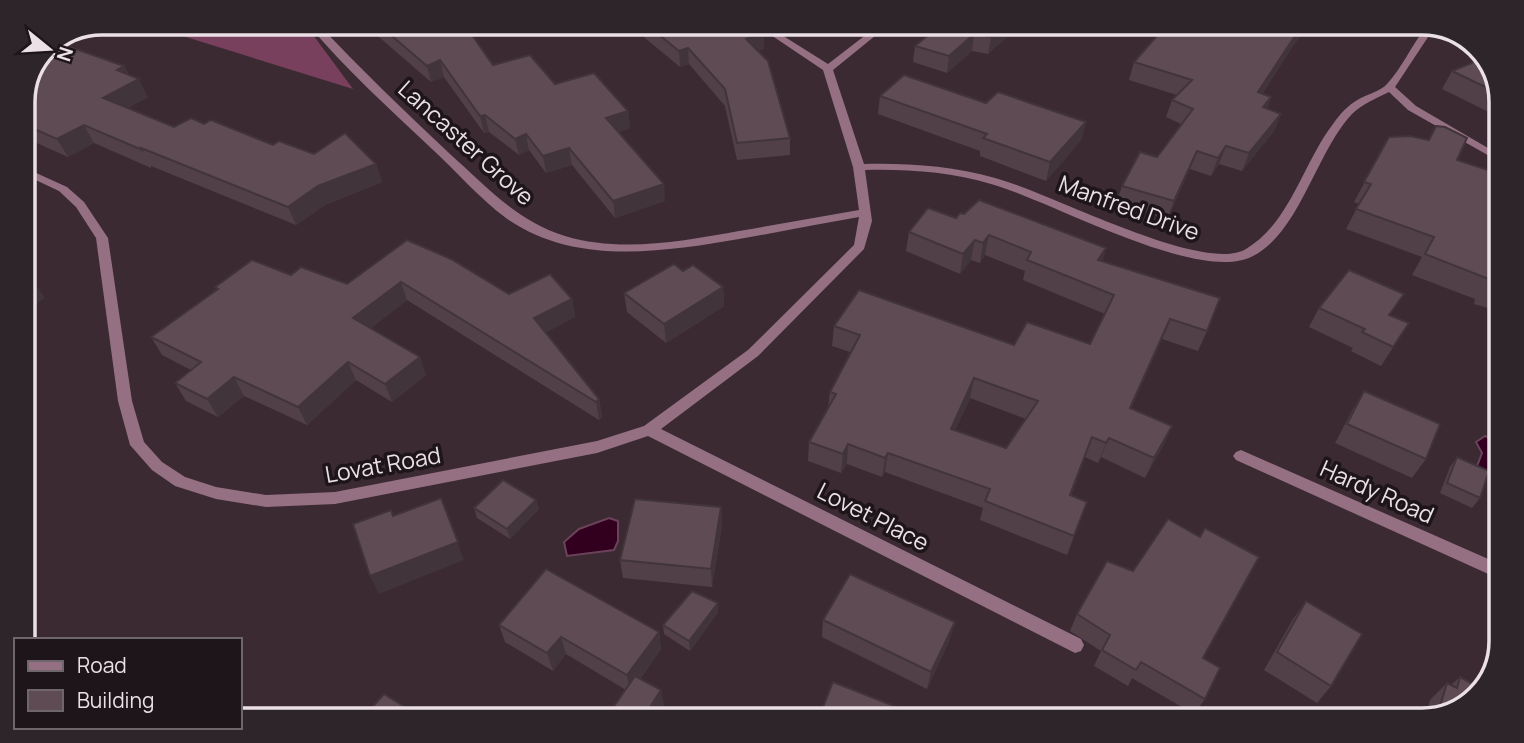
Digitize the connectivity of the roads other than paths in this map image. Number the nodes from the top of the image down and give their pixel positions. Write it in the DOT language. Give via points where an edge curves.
graph roads {
  1 [pos="324,35"];
  2 [pos="775,35"];
  3 [pos="873,35"];
  4 [pos="1424,35"];
  5 [pos="828,69"];
  6 [pos="1390,87"];
  7 [pos="1489,153"];
  8 [pos="859,167"];
  9 [pos="35,176"];
  10 [pos="864,212"];
  11 [pos="649,429"];
  12 [pos="1241,456"];
  13 [pos="1489,567"];
  14 [pos="1075,645"];
  1 -- 10 [label="street, Lancaster Grove" via="491,199 529,228 552,237 596,247 674,247"];
  2 -- 5 [label="street"];
  3 -- 5 [label="street"];
  4 -- 6 [label="street"];
  5 -- 8 [label="street"];
  6 -- 7 [label="street" via="1412,108"];
  6 -- 8 [label="street, Manfred Drive" via="1351,109 1336,126 1283,217 1258,247 1230,259 1196,256 1168,247 983,179 914,167"];
  8 -- 10 [label="street"];
  9 -- 11 [label="street, Lovat Road" via="63,189 102,238 125,401 137,445 180,482 266,501 335,498 597,447"];
  10 -- 11 [label="street, Lovat Road" via="866,232 860,246 811,297 753,353"];
  11 -- 14 [label="street, Lovet Place"];
  12 -- 13 [label="street, Hardy Road"];
}
